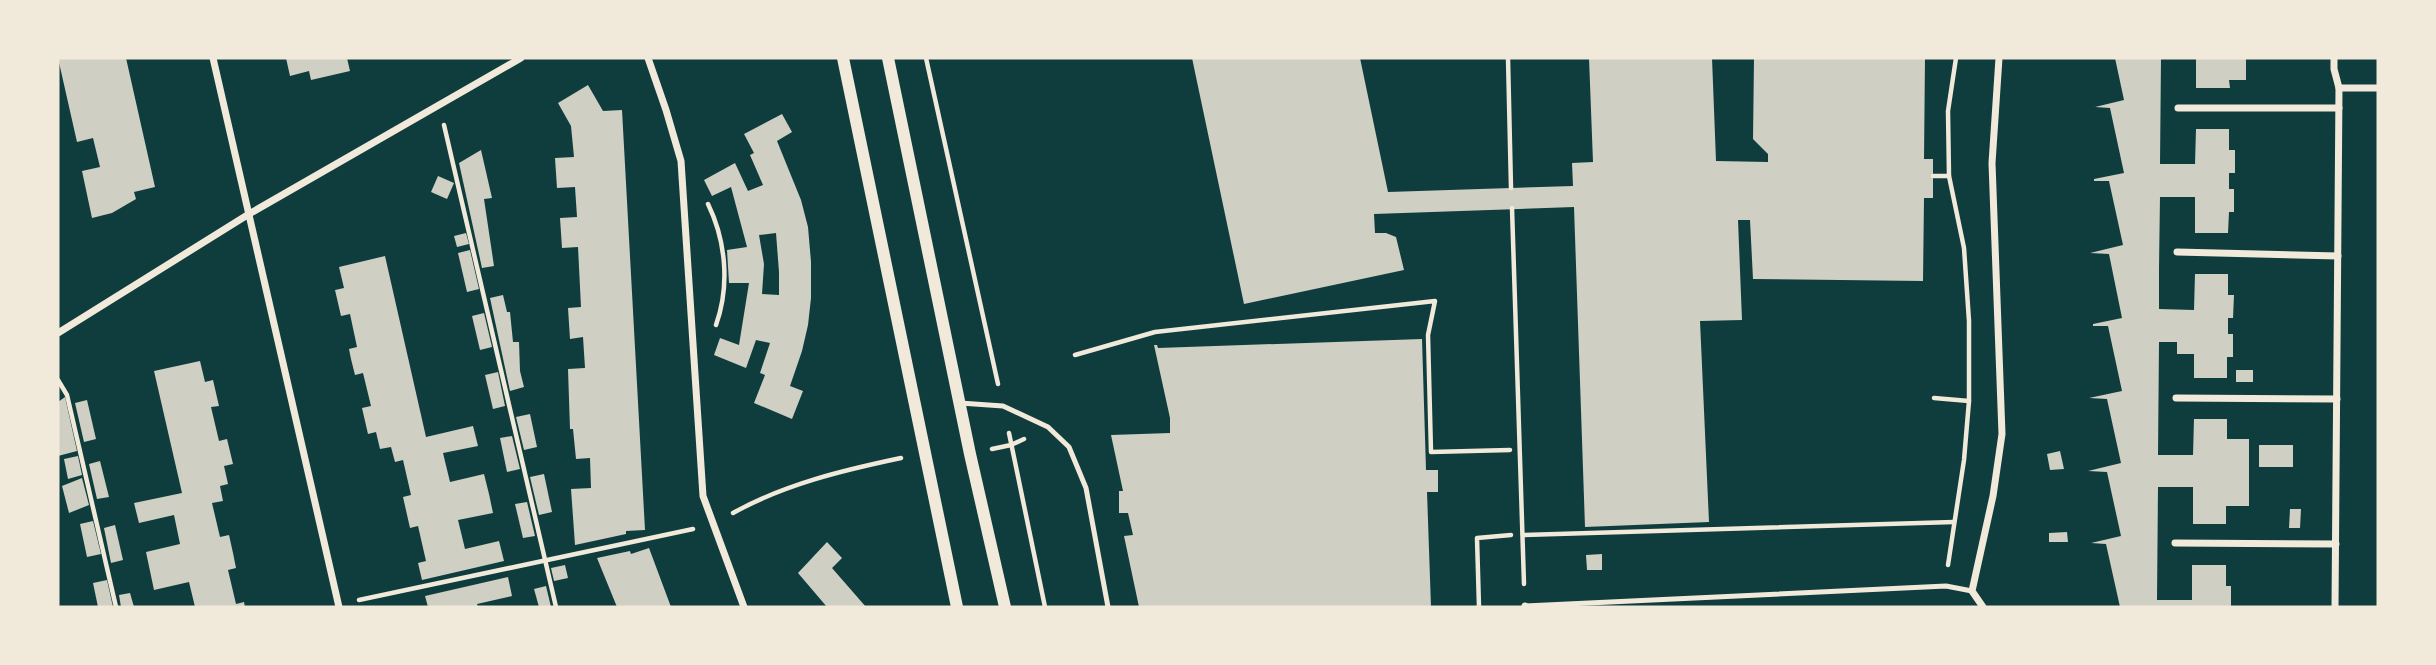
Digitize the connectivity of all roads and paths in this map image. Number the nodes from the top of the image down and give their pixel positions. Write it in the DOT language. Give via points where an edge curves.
graph roads {
  1 [pos="213,58"];
  2 [pos="521,58"];
  3 [pos="648,58"];
  4 [pos="843,58"];
  5 [pos="888,58"];
  6 [pos="926,58"];
  7 [pos="1508,58"];
  8 [pos="1956,58"];
  9 [pos="1999,58"];
  10 [pos="2334,58"];
  11 [pos="2339,88"];
  12 [pos="2378,88"];
  13 [pos="439,104"];
  14 [pos="2178,108"];
  15 [pos="2339,108"];
  16 [pos="1933,176"];
  17 [pos="1949,176"];
  18 [pos="1511,188"];
  19 [pos="1512,208"];
  20 [pos="249,214"];
  21 [pos="2177,252"];
  22 [pos="2338,256"];
  23 [pos="58,333"];
  24 [pos="1075,355"];
  25 [pos="58,380"];
  26 [pos="1934,398"];
  27 [pos="2176,398"];
  28 [pos="2337,399"];
  29 [pos="1969,401"];
  30 [pos="960,403"];
  31 [pos="1003,406"];
  32 [pos="1510,450"];
  33 [pos="1954,522"];
  34 [pos="1511,536"];
  35 [pos="1522,536"];
  36 [pos="2175,543"];
  37 [pos="2336,544"];
  38 [pos="1946,586"];
  39 [pos="1972,590"];
  40 [pos="1525,606"];
  41 [pos="116,607"];
  42 [pos="339,607"];
  43 [pos="556,607"];
  44 [pos="744,607"];
  45 [pos="957,607"];
  46 [pos="1004,607"];
  47 [pos="1045,607"];
  48 [pos="1108,607"];
  49 [pos="1479,607"];
  50 [pos="1983,607"];
  51 [pos="2335,607"];
  1 -- 20 [label="street"];
  2 -- 13 [label="street"];
  3 -- 44 [label="street" via="681,161 702,496"];
  4 -- 45 [label="street"];
  5 -- 30 [label="street"];
  6 -- 31 [label="path"];
  7 -- 18 [label="path"];
  8 -- 17 [label="path" via="1948,111"];
  9 -- 39 [label="street" via="1992,163 2002,434"];
  10 -- 11 [label="street"];
  11 -- 12 [label="street"];
  11 -- 15 [label="street"];
  13 -- 20 [label="street"];
  13 -- 43 [label="path"];
  14 -- 15 [label="street"];
  15 -- 22 [label="street"];
  16 -- 17 [label="path"];
  17 -- 29 [label="path" via="1964,248"];
  19 -- 35 [label="path"];
  20 -- 23 [label="street"];
  20 -- 42 [label="street"];
  21 -- 22 [label="street"];
  22 -- 28 [label="street"];
  24 -- 32 [label="path" via="1155,332 1435,301 1428,335 1432,452"];
  25 -- 41 [label="path" via="67,395"];
  26 -- 29 [label="path"];
  27 -- 28 [label="street"];
  28 -- 37 [label="street"];
  29 -- 33 [label="path"];
  30 -- 31 [label="lane"];
  30 -- 46 [label="street"];
  31 -- 47 [label="path"];
  31 -- 48 [label="lane" via="1048,427 1069,447 1086,488"];
  33 -- 35 [label="path"];
  33 -- 38 [label="path"];
  34 -- 49 [label="path" via="1477,538"];
  35 -- 40 [label="path"];
  36 -- 37 [label="street"];
  37 -- 51 [label="street"];
  38 -- 39 [label="lane"];
  38 -- 40 [label="lane"];
  39 -- 50 [label="street"];
}
